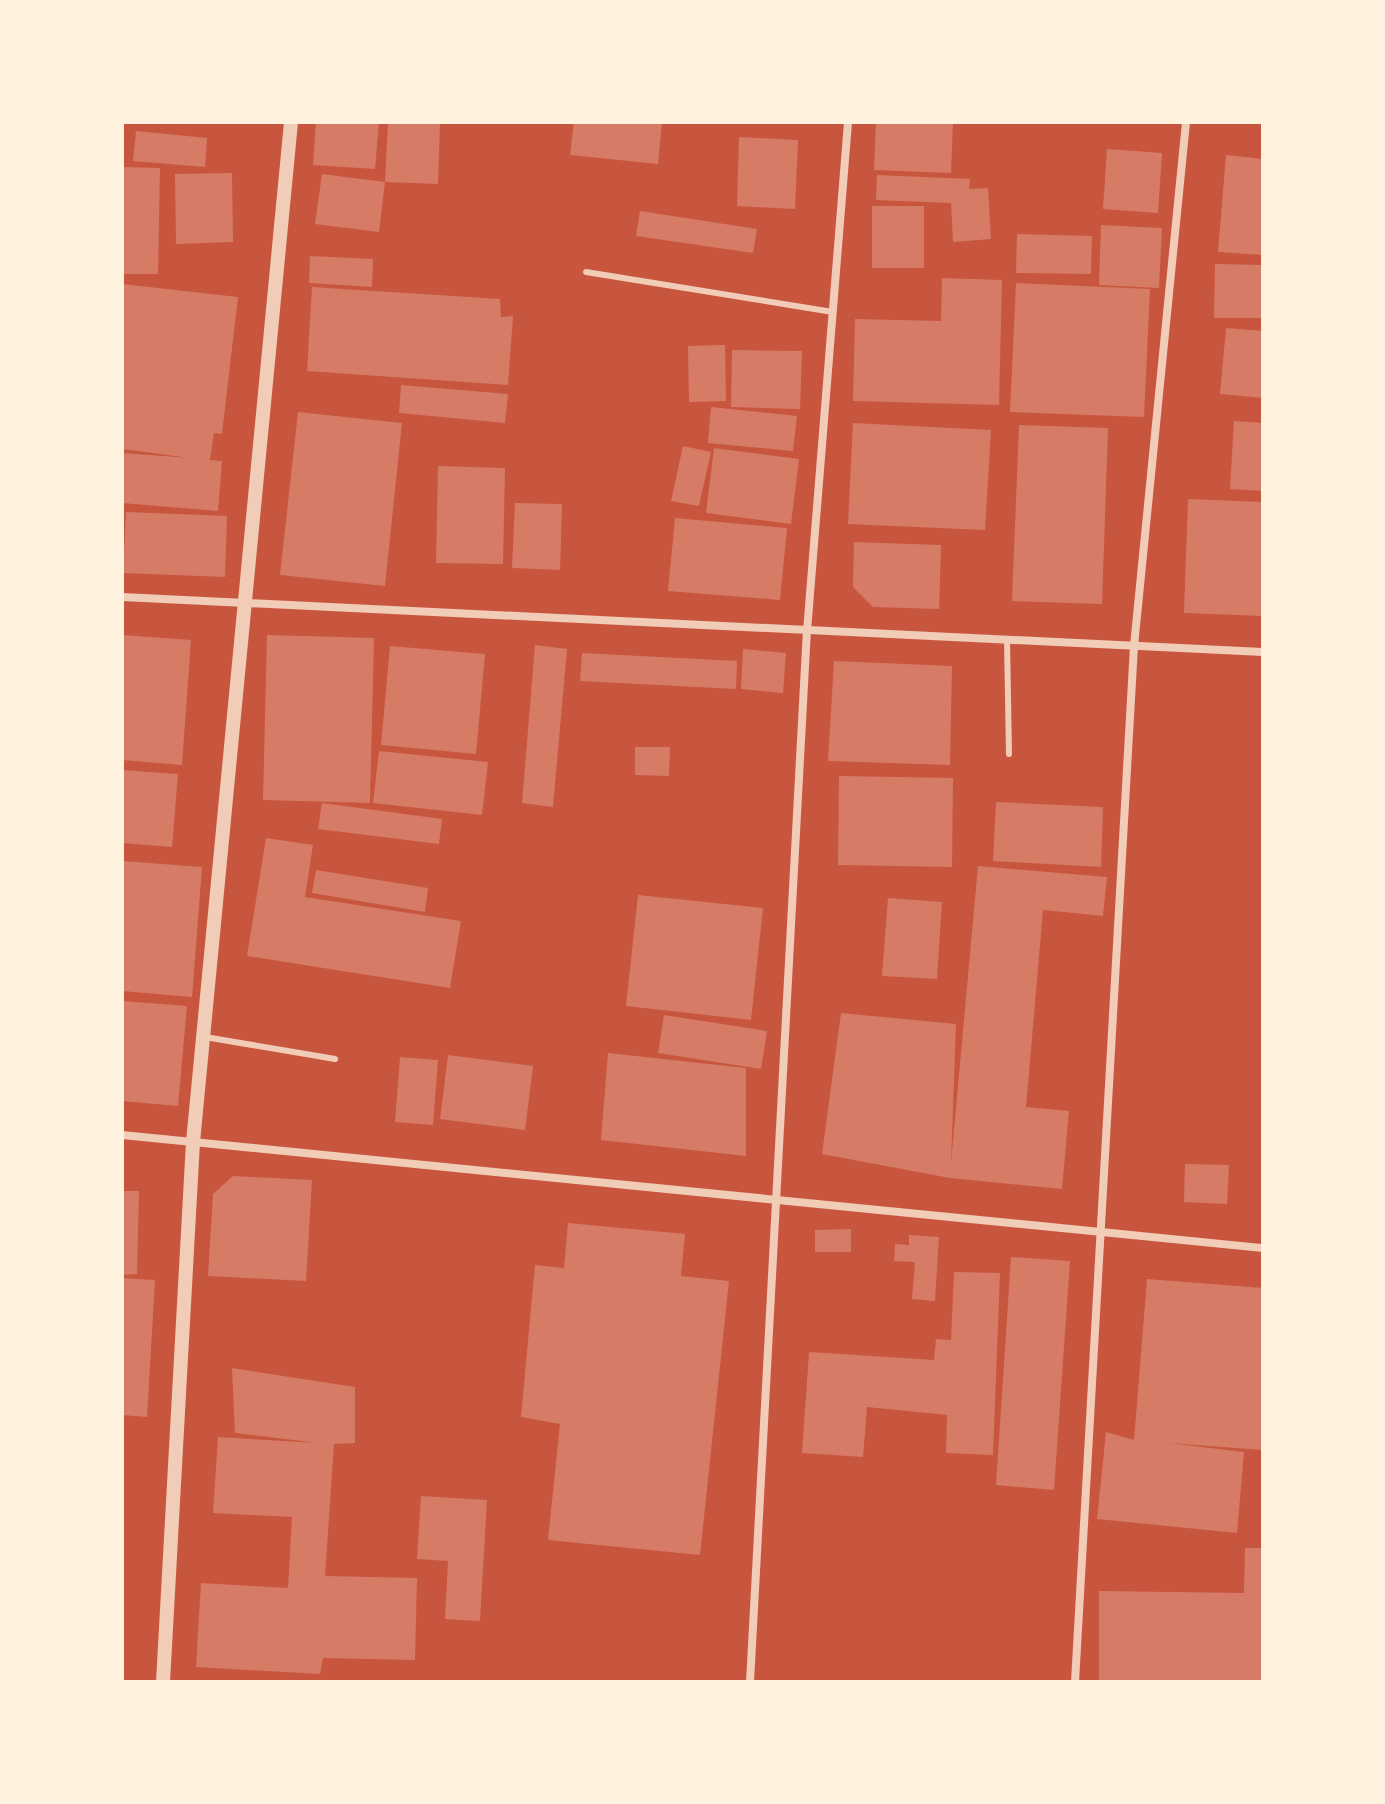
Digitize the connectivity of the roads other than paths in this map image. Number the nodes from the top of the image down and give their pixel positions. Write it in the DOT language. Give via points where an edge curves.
graph roads {
  1 [pos="291,122"];
  2 [pos="848,122"];
  3 [pos="1186,122"];
  4 [pos="586,272"];
  5 [pos="833,312"];
  6 [pos="122,597"];
  7 [pos="246,601"];
  8 [pos="807,631"];
  9 [pos="1007,640"];
  10 [pos="1134,646"];
  11 [pos="1263,652"];
  12 [pos="1009,754"];
  13 [pos="205,1037"];
  14 [pos="335,1059"];
  15 [pos="122,1135"];
  16 [pos="193,1142"];
  17 [pos="779,1196"];
  18 [pos="1103,1233"];
  19 [pos="1263,1248"];
  20 [pos="163,1682"];
  21 [pos="750,1682"];
  22 [pos="1075,1682"];
  1 -- 7 [label="street"];
  2 -- 5 [label="street"];
  3 -- 10 [label="street"];
  4 -- 5 [label="lane"];
  5 -- 8 [label="street"];
  6 -- 7 [label="street"];
  7 -- 8 [label="street"];
  7 -- 13 [label="street"];
  8 -- 9 [label="street"];
  8 -- 17 [label="street"];
  9 -- 10 [label="street"];
  9 -- 12 [label="lane"];
  10 -- 11 [label="street"];
  10 -- 18 [label="street"];
  13 -- 14 [label="lane"];
  13 -- 16 [label="street"];
  15 -- 16 [label="street"];
  16 -- 17 [label="street"];
  16 -- 20 [label="street"];
  17 -- 18 [label="street"];
  17 -- 21 [label="street"];
  18 -- 19 [label="street"];
  18 -- 22 [label="street"];
}
